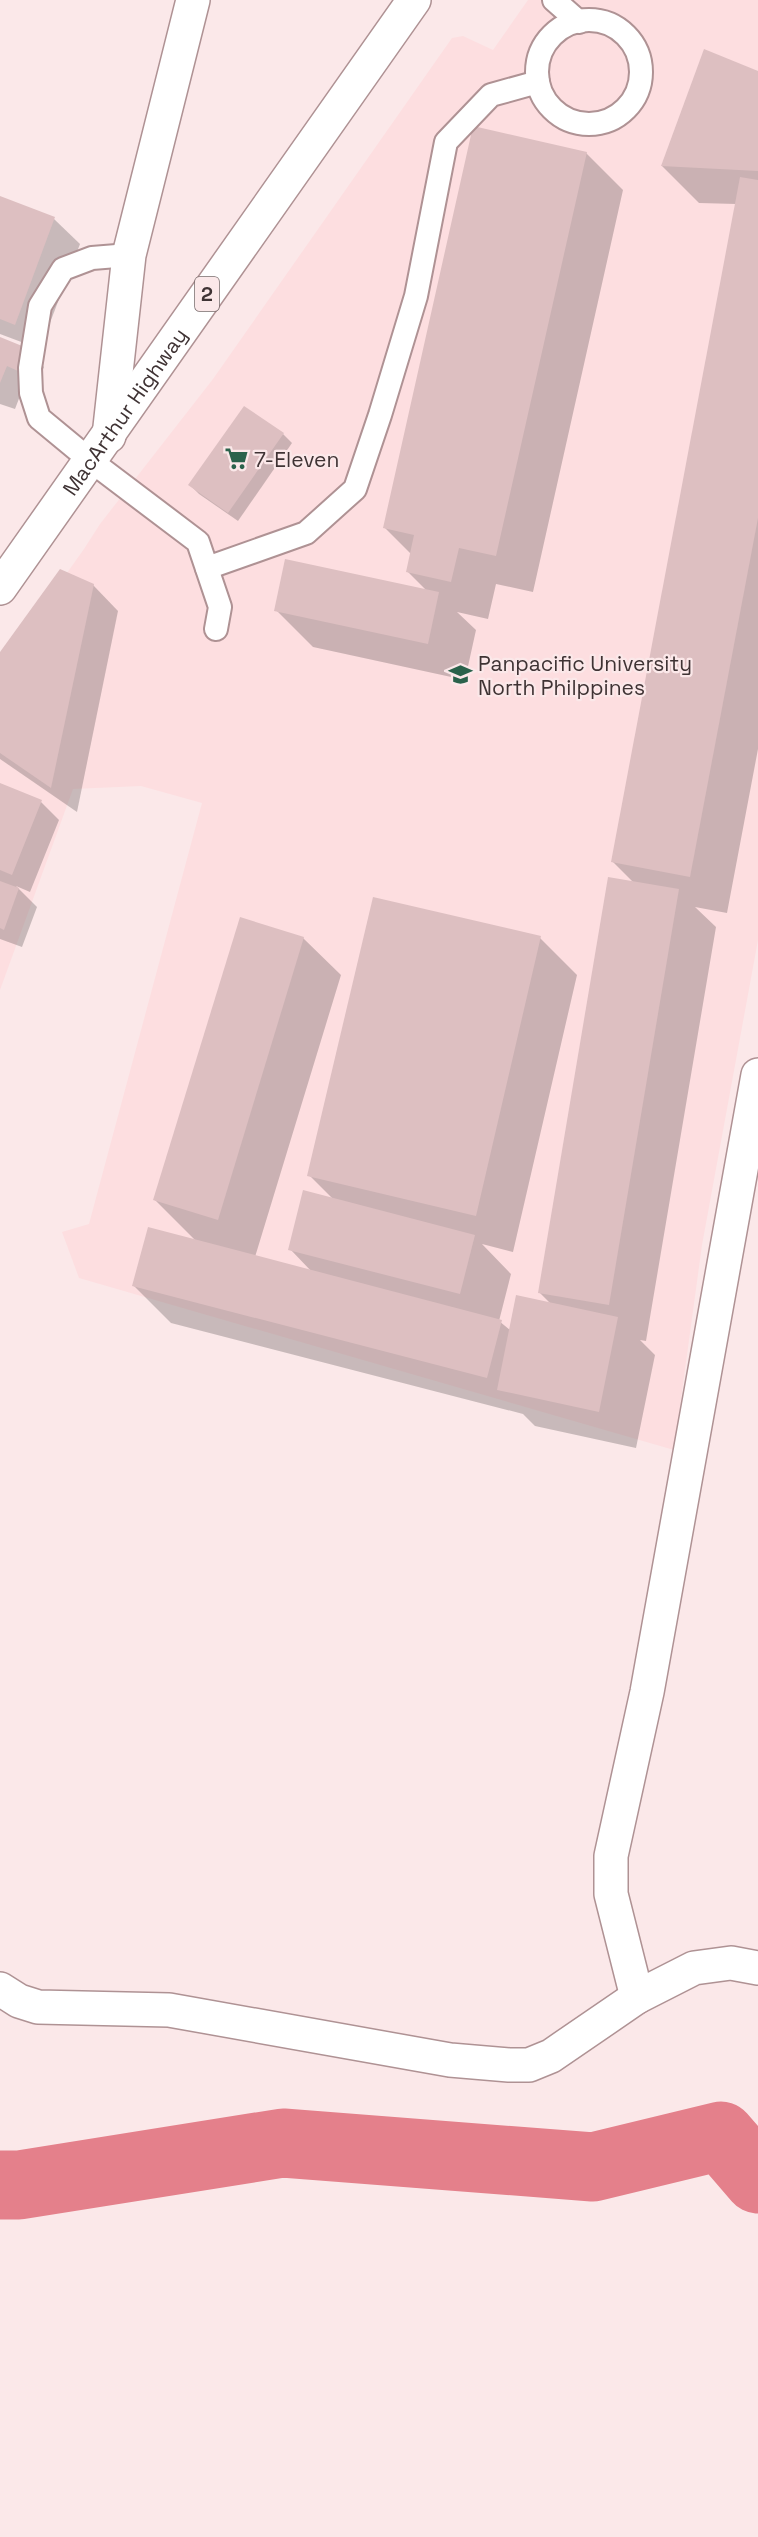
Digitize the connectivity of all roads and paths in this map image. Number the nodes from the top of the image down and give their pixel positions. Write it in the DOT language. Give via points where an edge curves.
graph roads {
  1 [pos="193,0"];
  2 [pos="414,0"];
  3 [pos="554,0"];
  4 [pos="579,22"];
  5 [pos="538,82"];
  6 [pos="129,255"];
  7 [pos="100,449"];
  8 [pos="207,568"];
  9 [pos="0,588"];
  10 [pos="216,629"];
  11 [pos="758,1075"];
  12 [pos="758,1968"];
  13 [pos="0,1989"];
  14 [pos="637,1997"];
  1 -- 6 [label="street"];
  2 -- 7 [label="street, MacArthur Highway / 2"];
  3 -- 4 [label="lane"];
  4 -- 5 [label="lane" via="566,26 545,44 539,57"];
  4 -- 5 [label="lane" via="612,25 626,35 640,64 641,81 635,97 615,118 604,123 579,124 548,104"];
  5 -- 8 [label="lane" via="491,95 446,142 416,296 355,489 306,533"];
  6 -- 7 [label="street"];
  6 -- 7 [label="lane" via="92,258 63,269 40,306 30,368 39,418"];
  7 -- 8 [label="lane" via="198,542"];
  7 -- 9 [label="street, MacArthur Highway / 2"];
  8 -- 10 [label="lane" via="220,607"];
  11 -- 14 [label="street" via="647,1692 611,1856 611,1894"];
  12 -- 14 [label="street" via="731,1963 694,1968"];
  13 -- 14 [label="street" via="38,2007 169,2010 450,2060 509,2065 529,2065 551,2056"];
}
